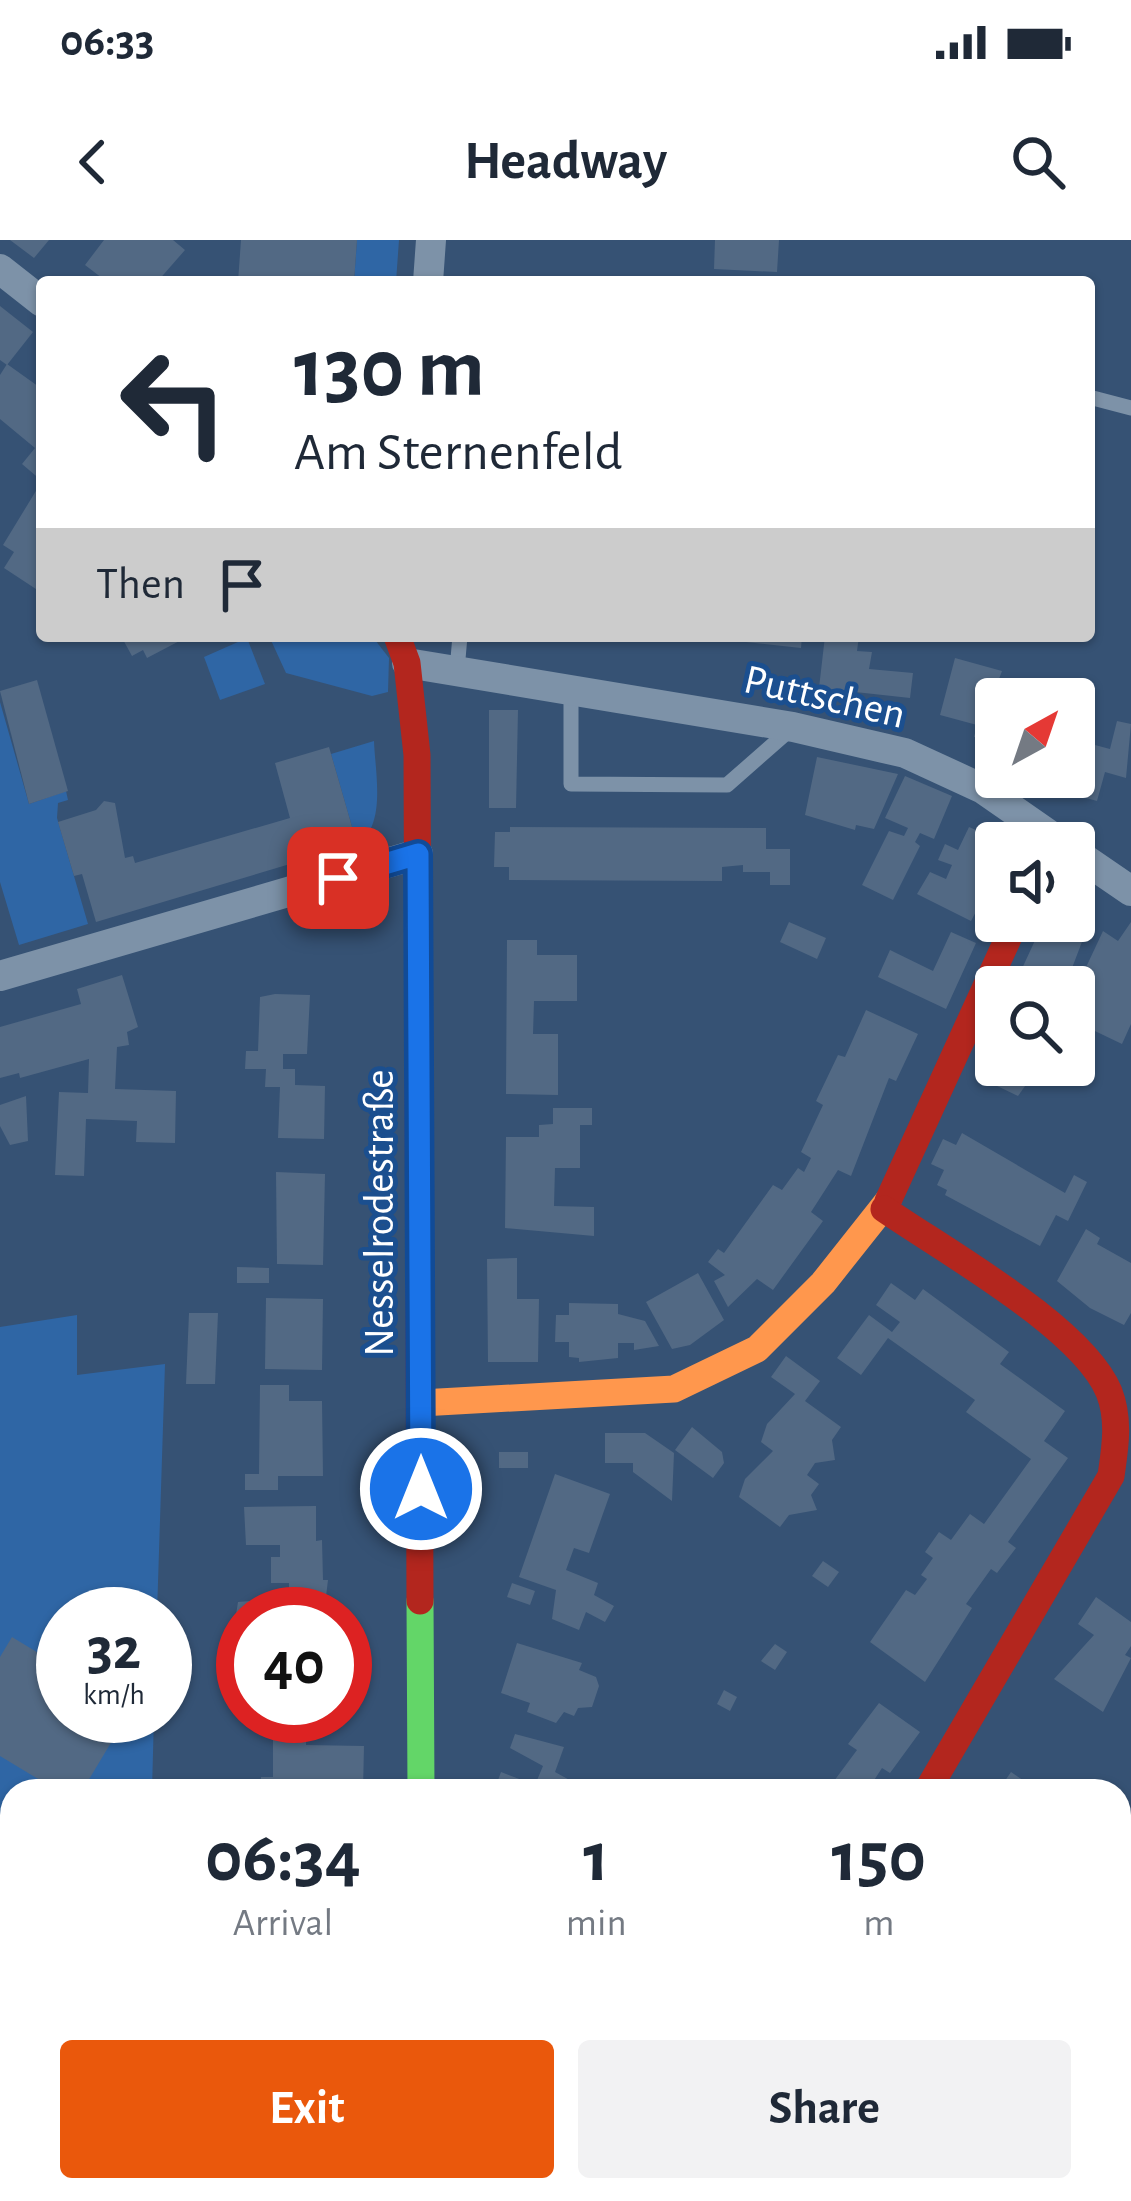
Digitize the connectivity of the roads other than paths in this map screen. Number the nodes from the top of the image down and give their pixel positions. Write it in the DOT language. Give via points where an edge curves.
graph roads {
  1 [pos="431,240"];
  2 [pos="0,269"];
  3 [pos="428,276"];
  4 [pos="36,297"];
  5 [pos="1095,399"];
  6 [pos="1131,408"];
  7 [pos="459,642"];
  8 [pos="402,650"];
  9 [pos="457,670"];
  10 [pos="571,690"];
  11 [pos="793,727"];
  12 [pos="1029,822"];
  13 [pos="418,854"];
  14 [pos="1095,862"];
  15 [pos="1128,878"];
  16 [pos="1006,942"];
  17 [pos="0,976"];
  18 [pos="884,1209"];
  19 [pos="421,1403"];
  20 [pos="421,1779"];
  21 [pos="934,1779"];
  1 -- 3 [label="street"];
  2 -- 4 [label="street"];
  5 -- 6 [label="lane"];
  7 -- 9 [label="lane"];
  8 -- 9 [label="street, Puttschen"];
  8 -- 13 [label="street, Nesselrodestraße" via="417,755"];
  9 -- 10 [label="street, Puttschen"];
  10 -- 11 [label="street, Puttschen"];
  10 -- 11 [label="lane" via="571,784 727,785"];
  11 -- 12 [label="street, Puttschen" via="904,753 983,789"];
  13 -- 17 [label="street"];
  13 -- 19 [label="street, Nesselrodestraße"];
  14 -- 15 [label="street, Puttschen"];
  16 -- 18 [label="street"];
  18 -- 19 [label="street" via="757,1349 674,1389"];
  18 -- 21 [label="street" via="1066,1340 1105,1383 1119,1426 1111,1476"];
  19 -- 20 [label="street, Nesselrodestraße"];
}
